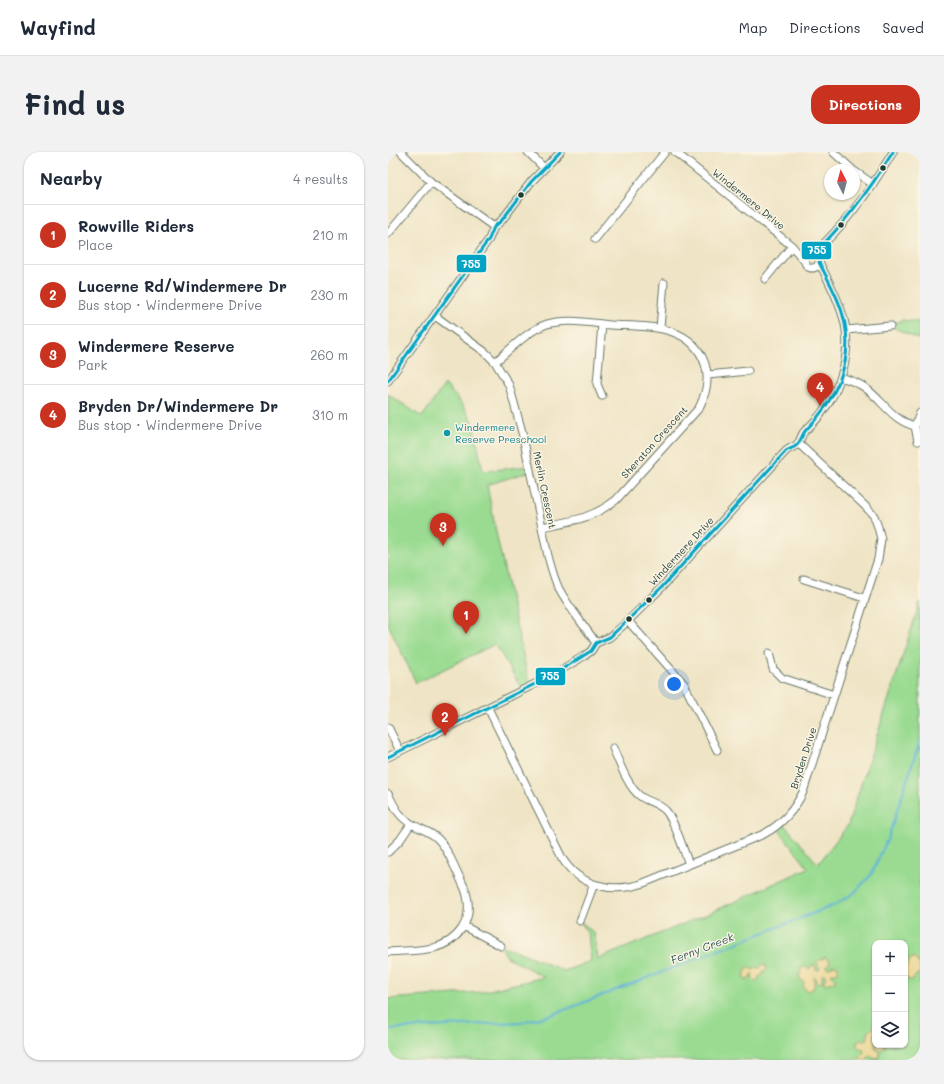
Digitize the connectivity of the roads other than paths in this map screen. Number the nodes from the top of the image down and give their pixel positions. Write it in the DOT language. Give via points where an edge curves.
graph roads {
  1 [pos="401,152"];
  2 [pos="528,152"];
  3 [pos="560,152"];
  4 [pos="665,152"];
  5 [pos="675,152"];
  6 [pos="833,152"];
  7 [pos="893,152"];
  8 [pos="846,164"];
  9 [pos="544,168"];
  10 [pos="860,176"];
  11 [pos="431,182"];
  12 [pos="873,184"];
  13 [pos="494,227"];
  14 [pos="388,234"];
  15 [pos="595,239"];
  16 [pos="828,240"];
  17 [pos="792,246"];
  18 [pos="812,254"];
  19 [pos="819,261"];
  20 [pos="808,265"];
  21 [pos="765,279"];
  22 [pos="827,279"];
  23 [pos="664,283"];
  24 [pos="435,316"];
  25 [pos="602,324"];
  26 [pos="890,326"];
  27 [pos="660,328"];
  28 [pos="846,330"];
  29 [pos="495,362"];
  30 [pos="748,371"];
  31 [pos="708,375"];
  32 [pos="841,377"];
  33 [pos="388,381"];
  34 [pos="602,396"];
  35 [pos="920,413"];
  36 [pos="915,426"];
  37 [pos="918,441"];
  38 [pos="798,443"];
  39 [pos="542,527"];
  40 [pos="804,579"];
  41 [pos="864,598"];
  42 [pos="628,621"];
  43 [pos="596,643"];
  44 [pos="769,653"];
  45 [pos="834,695"];
  46 [pos="488,708"];
  47 [pos="388,727"];
  48 [pos="612,748"];
  49 [pos="717,750"];
  50 [pos="400,751"];
  51 [pos="388,757"];
  52 [pos="388,794"];
  53 [pos="411,824"];
  54 [pos="388,852"];
  55 [pos="689,864"];
  56 [pos="594,884"];
  57 [pos="580,921"];
  58 [pos="464,926"];
  59 [pos="500,946"];
  60 [pos="388,952"];
  1 -- 11 [label="street"];
  2 -- 9 [label="street"];
  3 -- 9 [label="street"];
  4 -- 15 [label="street"];
  5 -- 17 [label="street, Windermere Drive"];
  6 -- 8 [label="street"];
  7 -- 12 [label="street"];
  9 -- 13 [label="street"];
  10 -- 12 [label="street"];
  11 -- 13 [label="street"];
  11 -- 14 [label="street"];
  12 -- 16 [label="street"];
  13 -- 24 [label="street" via="489,239"];
  16 -- 18 [label="street"];
  16 -- 19 [label="street"];
  17 -- 18 [label="street, Windermere Drive"];
  17 -- 20 [label="street, Windermere Drive"];
  17 -- 21 [label="street"];
  18 -- 19 [label="street" via="817,256"];
  18 -- 20 [label="street" via="806,258"];
  19 -- 20 [label="street" via="817,266"];
  19 -- 22 [label="street, Windermere Drive"];
  20 -- 22 [label="street, Windermere Drive"];
  22 -- 28 [label="street, Windermere Drive" via="839,304"];
  23 -- 27 [label="street"];
  24 -- 29 [label="street, Merlin Crescent" via="478,346"];
  24 -- 33 [label="street"];
  25 -- 27 [label="street, Sheraton Crescent"];
  25 -- 29 [label="street, Sheraton Crescent" via="568,321 547,324 529,334"];
  25 -- 34 [label="street" via="597,384"];
  26 -- 28 [label="street"];
  27 -- 31 [label="street, Sheraton Crescent" via="677,333 692,343 701,355"];
  28 -- 32 [label="street, Windermere Drive" via="846,352"];
  29 -- 39 [label="street, Merlin Crescent" via="509,385 516,404"];
  30 -- 31 [label="street"];
  31 -- 39 [label="street, Sheraton Crescent" via="706,391 699,408 616,500 588,516"];
  32 -- 36 [label="street" via="864,387 894,417"];
  32 -- 38 [label="street, Windermere Drive" via="829,403"];
  35 -- 36 [label="street"];
  36 -- 37 [label="street"];
  38 -- 41 [label="street, Bryden Drive" via="866,506 876,521 880,533 880,550"];
  38 -- 42 [label="street, Windermere Drive" via="786,451"];
  39 -- 43 [label="street, Merlin Crescent" via="558,588"];
  40 -- 41 [label="street"];
  41 -- 45 [label="street, Bryden Drive"];
  42 -- 43 [label="street, Windermere Drive" via="610,637"];
  42 -- 49 [label="street" via="684,684"];
  43 -- 46 [label="street, Windermere Drive" via="588,653 568,666"];
  44 -- 45 [label="street" via="773,668 782,678"];
  45 -- 55 [label="street, Bryden Drive" via="803,792 790,814 764,834"];
  46 -- 50 [label="street, Windermere Drive"];
  46 -- 56 [label="street, Bryden Drive" via="562,858 578,876"];
  47 -- 50 [label="street"];
  48 -- 55 [label="street" via="636,792 666,811"];
  50 -- 51 [label="street, Windermere Drive"];
  52 -- 53 [label="street" via="397,811"];
  53 -- 54 [label="street"];
  53 -- 58 [label="street" via="431,833 446,850 467,895 468,911"];
  55 -- 56 [label="street, Bryden Drive" via="627,888 607,888"];
  56 -- 57 [label="street"];
  58 -- 59 [label="street"];
  58 -- 60 [label="street" via="452,939 440,946"];
}
